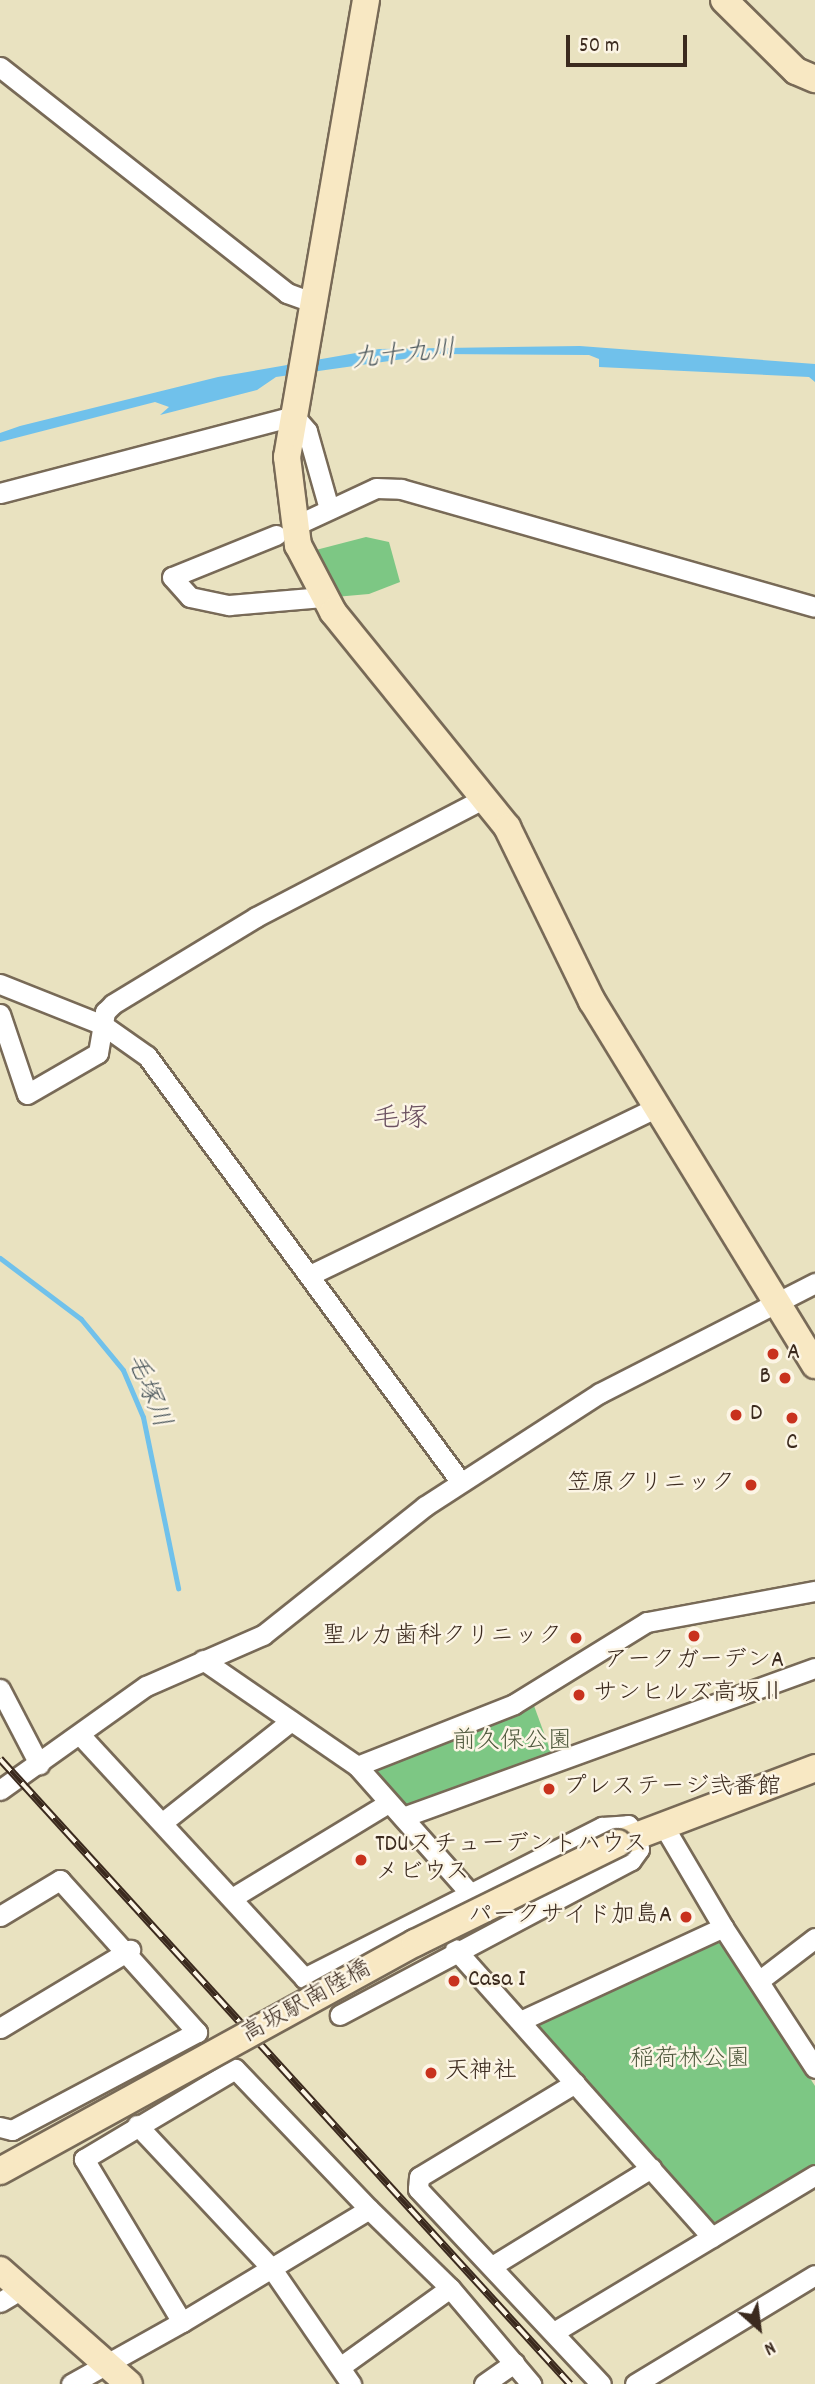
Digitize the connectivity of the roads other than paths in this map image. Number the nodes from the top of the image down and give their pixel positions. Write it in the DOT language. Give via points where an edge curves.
graph roads {
  1 [pos="366,0"];
  2 [pos="723,0"];
  3 [pos="0,67"];
  4 [pos="815,79"];
  5 [pos="314,303"];
  6 [pos="295,412"];
  7 [pos="0,493"];
  8 [pos="329,509"];
  9 [pos="305,521"];
  10 [pos="276,535"];
  11 [pos="323,597"];
  12 [pos="815,607"];
  13 [pos="485,798"];
  14 [pos="0,984"];
  15 [pos="0,1014"];
  16 [pos="103,1025"];
  17 [pos="657,1107"];
  18 [pos="312,1274"];
  19 [pos="811,1291"];
  20 [pos="775,1304"];
  21 [pos="815,1365"];
  22 [pos="460,1481"];
  23 [pos="815,1591"];
  24 [pos="203,1660"];
  25 [pos="815,1668"];
  26 [pos="0,1689"];
  27 [pos="291,1721"];
  28 [pos="82,1737"];
  29 [pos="39,1764"];
  30 [pos="357,1766"];
  31 [pos="815,1768"];
  32 [pos="0,1790"];
  33 [pos="388,1803"];
  34 [pos="403,1817"];
  35 [pos="163,1822"];
  36 [pos="663,1825"];
  37 [pos="627,1840"];
  38 [pos="467,1890"];
  39 [pos="232,1898"];
  40 [pos="0,1916"];
  41 [pos="723,1927"];
  42 [pos="815,1938"];
  43 [pos="455,1949"];
  44 [pos="130,1950"];
  45 [pos="760,1980"];
  46 [pos="340,2015"];
  47 [pos="520,2021"];
  48 [pos="0,2028"];
  49 [pos="815,2067"];
  50 [pos="575,2083"];
  51 [pos="137,2125"];
  52 [pos="0,2127"];
  53 [pos="651,2168"];
  54 [pos="0,2171"];
  55 [pos="815,2175"];
  56 [pos="369,2209"];
  57 [pos="712,2237"];
  58 [pos="492,2266"];
  59 [pos="272,2269"];
  60 [pos="0,2270"];
  61 [pos="815,2275"];
  62 [pos="450,2288"];
  63 [pos="10,2296"];
  64 [pos="182,2322"];
  65 [pos="554,2332"];
  66 [pos="514,2363"];
  67 [pos="108,2365"];
  68 [pos="345,2376"];
  69 [pos="71,2384"];
  70 [pos="129,2384"];
  71 [pos="484,2384"];
  72 [pos="531,2384"];
  73 [pos="601,2384"];
  74 [pos="635,2384"];
  1 -- 5 [label="street"];
  2 -- 4 [label="street" via="796,71"];
  3 -- 5 [label="street" via="287,293"];
  5 -- 6 [label="street"];
  6 -- 7 [label="street"];
  6 -- 8 [label="street" via="311,443"];
  6 -- 11 [label="street" via="286,479 291,523"];
  8 -- 9 [label="street"];
  8 -- 12 [label="street" via="376,488 401,489"];
  10 -- 11 [label="street" via="172,578 190,597 229,605"];
  11 -- 13 [label="street"];
  13 -- 16 [label="street" via="234,930 113,1004"];
  13 -- 17 [label="street" via="532,873 592,1001"];
  14 -- 16 [label="street"];
  15 -- 16 [label="street" via="27,1094 89,1062 98,1053"];
  16 -- 18 [label="street" via="167,1078"];
  17 -- 18 [label="street"];
  17 -- 20 [label="street"];
  18 -- 22 [label="street"];
  19 -- 20 [label="street"];
  20 -- 21 [label="street"];
  20 -- 22 [label="street" via="600,1392"];
  22 -- 24 [label="street" via="294,1614 237,1649"];
  23 -- 30 [label="street" via="647,1622 514,1704"];
  24 -- 27 [label="street"];
  24 -- 28 [label="street" via="146,1686"];
  25 -- 34 [label="street"];
  26 -- 29 [label="street"];
  27 -- 30 [label="street"];
  27 -- 35 [label="street"];
  28 -- 29 [label="street"];
  28 -- 35 [label="street"];
  29 -- 32 [label="street"];
  30 -- 33 [label="street"];
  31 -- 36 [label="street, 高坂駅南陸橋"];
  33 -- 34 [label="street"];
  33 -- 39 [label="street"];
  34 -- 38 [label="street"];
  35 -- 39 [label="street"];
  36 -- 37 [label="street, 高坂駅南陸橋"];
  36 -- 41 [label="street"];
  37 -- 38 [label="street" via="628,1825 602,1827"];
  37 -- 43 [label="street" via="639,1849 631,1860"];
  37 -- 54 [label="street, 高坂駅南陸橋, bridge" via="415,1943"];
  38 -- 39 [label="street" via="304,1978"];
  40 -- 44 [label="street" via="60,1880"];
  41 -- 45 [label="street"];
  41 -- 47 [label="street"];
  42 -- 45 [label="street"];
  43 -- 46 [label="street"];
  43 -- 47 [label="street"];
  44 -- 48 [label="street"];
  44 -- 52 [label="street" via="197,2032 12,2130"];
  45 -- 49 [label="street"];
  47 -- 50 [label="street"];
  50 -- 53 [label="street"];
  50 -- 58 [label="street" via="419,2177 418,2189"];
  51 -- 56 [label="street" via="235,2070"];
  51 -- 59 [label="street"];
  51 -- 64 [label="street" via="84,2159"];
  53 -- 57 [label="street"];
  53 -- 58 [label="street"];
  55 -- 57 [label="street"];
  56 -- 59 [label="street"];
  56 -- 62 [label="street"];
  57 -- 65 [label="street"];
  58 -- 65 [label="street"];
  59 -- 64 [label="street"];
  59 -- 68 [label="street"];
  60 -- 63 [label="street"];
  61 -- 74 [label="street"];
  62 -- 66 [label="street"];
  62 -- 68 [label="street"];
  63 -- 67 [label="street"];
  64 -- 67 [label="street"];
  65 -- 73 [label="street"];
  66 -- 71 [label="street"];
  66 -- 72 [label="street"];
  67 -- 69 [label="street"];
  67 -- 70 [label="street"];
}
